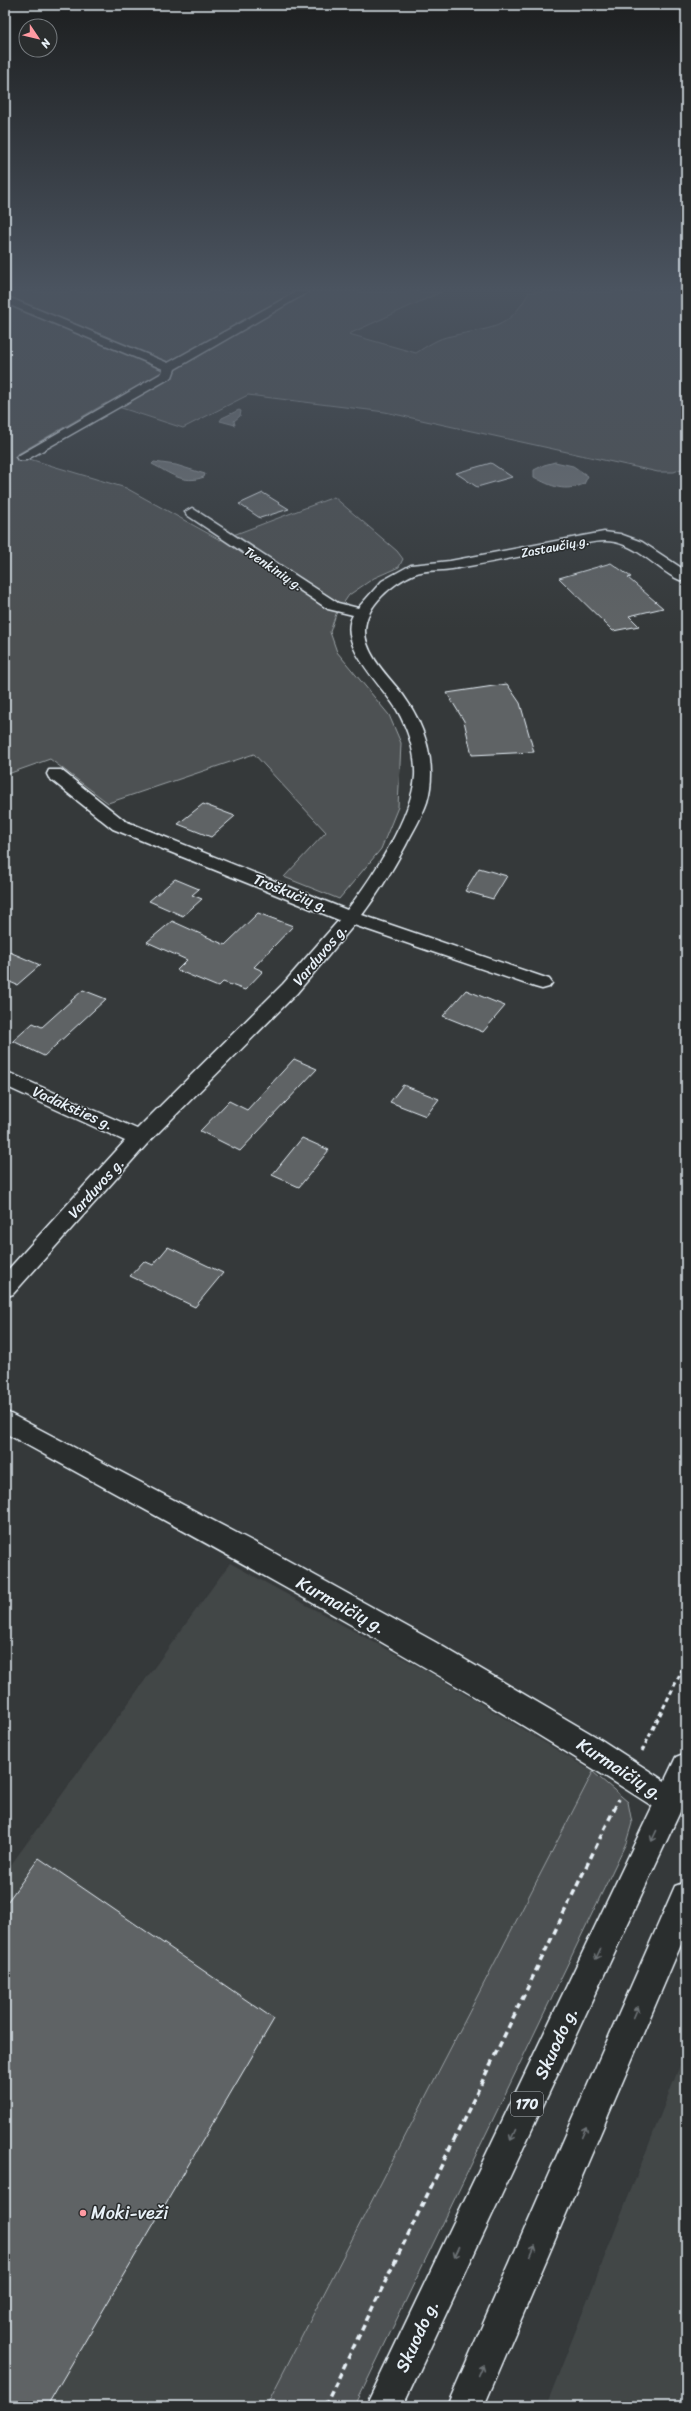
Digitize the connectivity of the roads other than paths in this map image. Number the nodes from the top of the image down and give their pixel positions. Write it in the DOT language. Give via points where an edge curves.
graph roads {
  1 [pos="115,405"];
  2 [pos="22,457"];
  3 [pos="192,512"];
  4 [pos="412,569"];
  5 [pos="686,578"];
  6 [pos="362,613"];
  7 [pos="55,774"];
  8 [pos="351,918"];
  9 [pos="542,983"];
  10 [pos="5,1078"];
  11 [pos="140,1139"];
  12 [pos="5,1288"];
  13 [pos="5,1421"];
  14 [pos="686,1767"];
  15 [pos="670,1801"];
  16 [pos="686,1898"];
  17 [pos="384,2406"];
  18 [pos="466,2406"];
  1 -- 2 [label="street"];
  3 -- 6 [label="street, Tvenkinių g." via="328,603"];
  4 -- 5 [label="street, Zastaučių g." via="444,566 604,536 631,541"];
  4 -- 6 [label="street, Varduvos g." via="379,592"];
  6 -- 8 [label="street, Varduvos g." via="357,633 360,644 366,657 405,710 416,736 425,771 422,793 414,815 396,849"];
  7 -- 8 [label="street, Troškučių g." via="119,825"];
  8 -- 9 [label="street, Troškučių g."];
  8 -- 11 [label="street, Varduvos g." via="300,980"];
  10 -- 11 [label="street, Vadaksties g."];
  11 -- 12 [label="street, Varduvos g."];
  13 -- 15 [label="street, Kurmaičių g." via="417,1646 530,1711"];
  14 -- 15 [label="street, Skuodo g. / 170"];
  15 -- 17 [label="street, Skuodo g. / 170, one-way"];
  18 -- 16 [label="street, one-way"];
}
